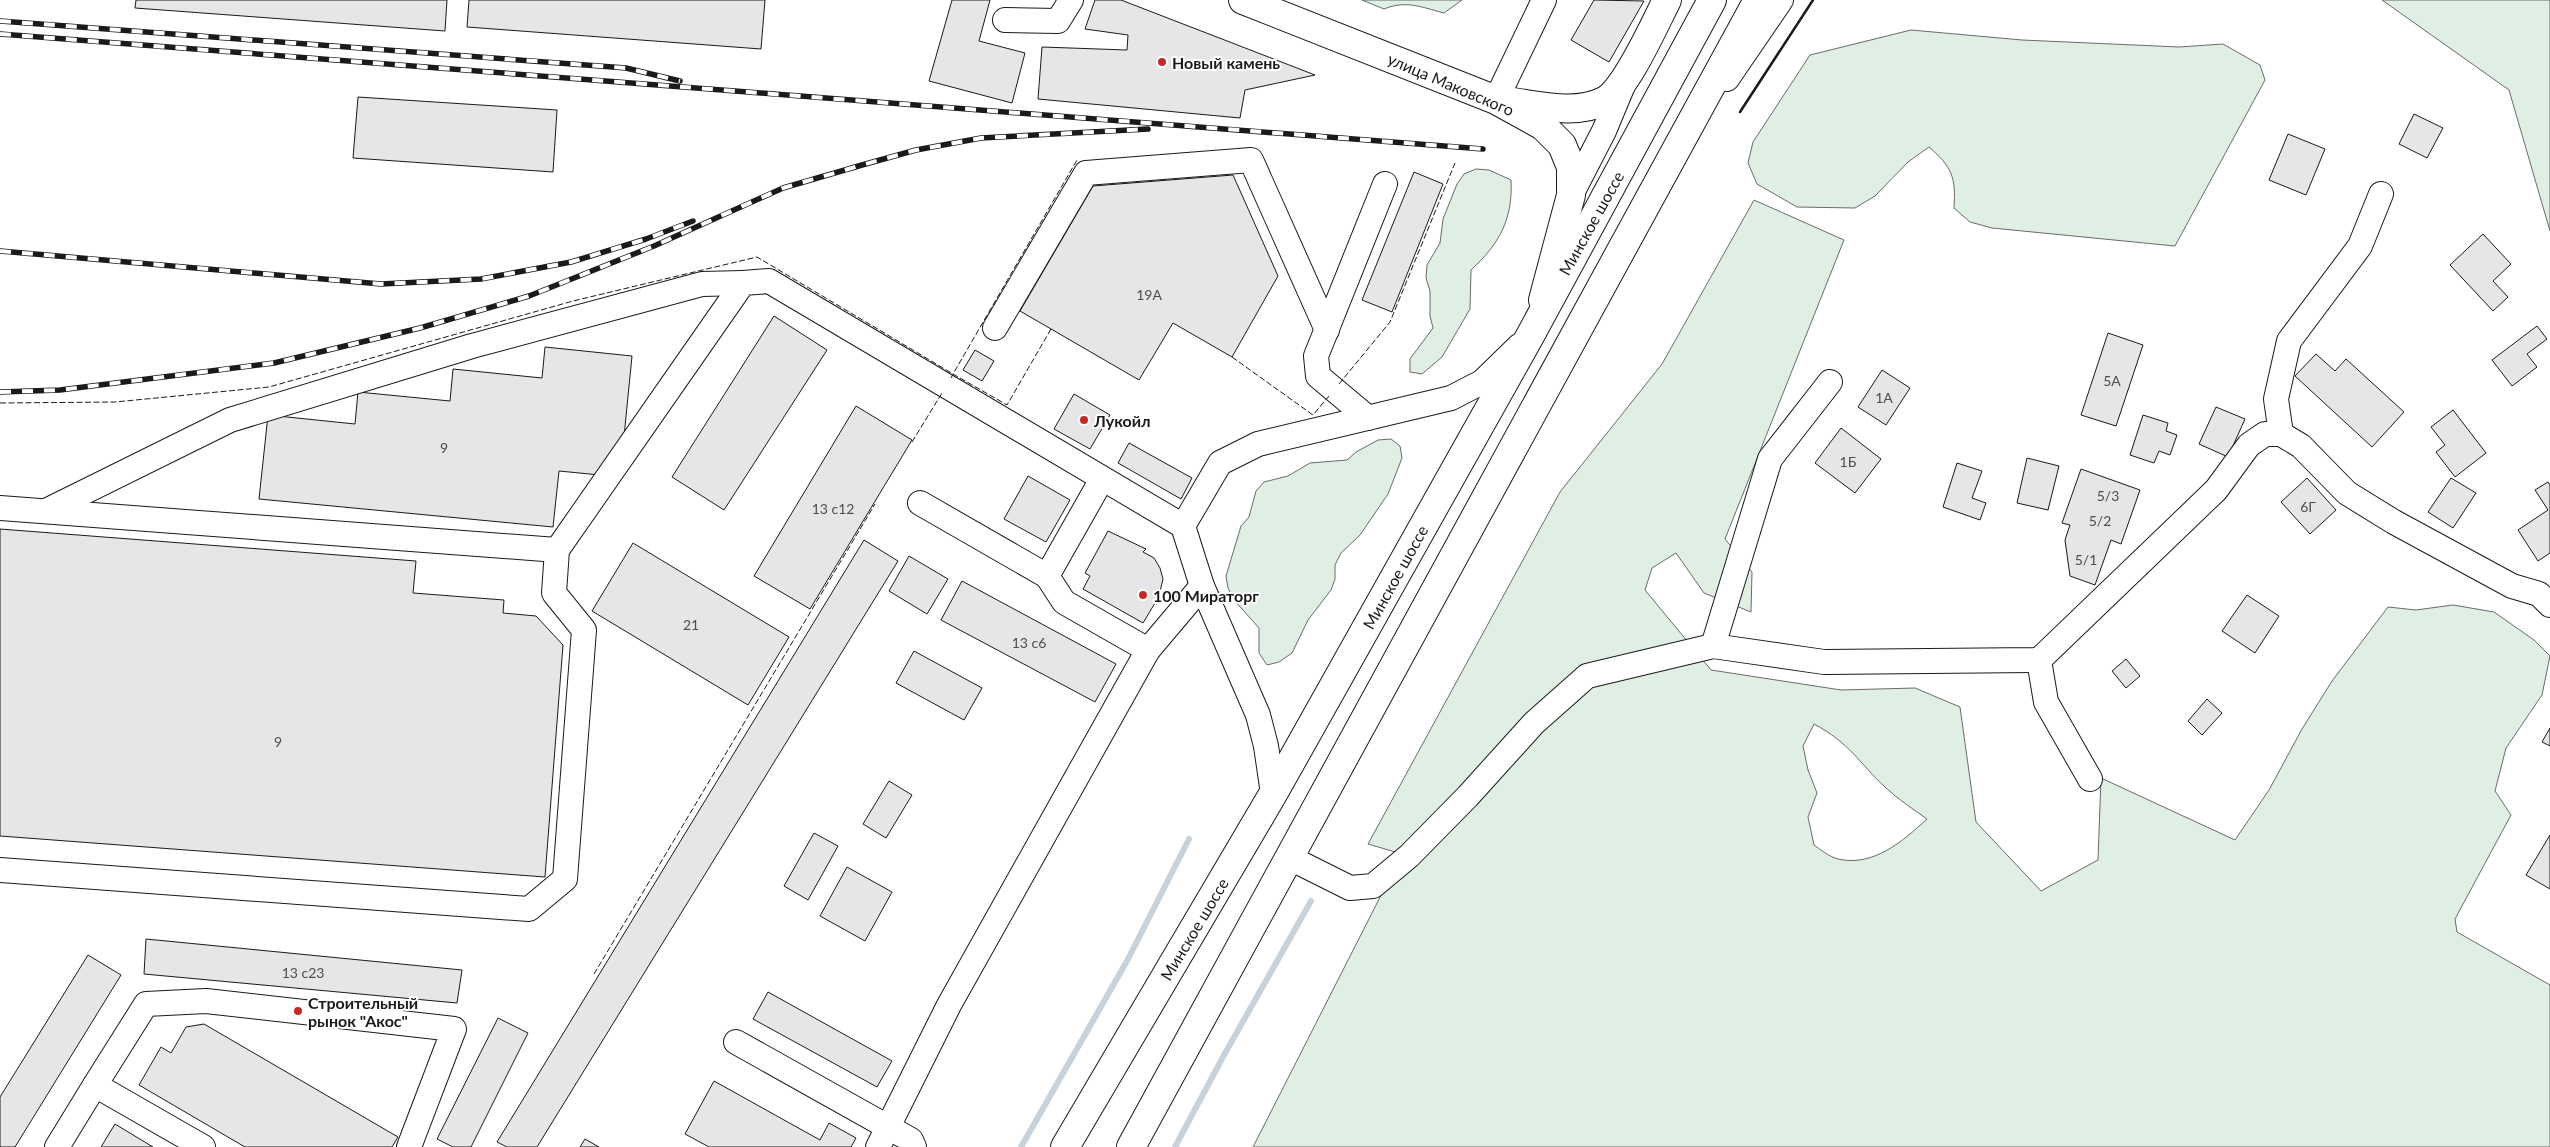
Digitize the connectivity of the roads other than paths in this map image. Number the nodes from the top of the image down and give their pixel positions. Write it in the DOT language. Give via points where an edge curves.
graph roads {
  1 [pos="1072,0"];
  2 [pos="1243,0"];
  3 [pos="1544,0"];
  4 [pos="1667,0"];
  5 [pos="1712,0"];
  6 [pos="1758,0"];
  7 [pos="1781,0"];
  8 [pos="1005,20"];
  9 [pos="1627,75"];
  10 [pos="1496,100"];
  11 [pos="1663,174"];
  12 [pos="1386,184"];
  13 [pos="2381,194"];
  14 [pos="1571,195"];
  15 [pos="743,283"];
  16 [pos="996,328"];
  17 [pos="1327,330"];
  18 [pos="1533,330"];
  19 [pos="1830,382"];
  20 [pos="1368,418"];
  21 [pos="2281,434"];
  22 [pos="1102,478"];
  23 [pos="920,503"];
  24 [pos="0,508"];
  25 [pos="46,511"];
  26 [pos="1183,526"];
  27 [pos="557,550"];
  28 [pos="1047,576"];
  29 [pos="1202,586"];
  30 [pos="2546,594"];
  31 [pos="1712,646"];
  32 [pos="1148,650"];
  33 [pos="2039,660"];
  34 [pos="2090,779"];
  35 [pos="1273,794"];
  36 [pos="1290,858"];
  37 [pos="0,870"];
  38 [pos="736,1042"];
  39 [pos="95,1085"];
  40 [pos="883,1137"];
  41 [pos="57,1147"];
  42 [pos="203,1147"];
  43 [pos="409,1147"];
  44 [pos="914,1147"];
  45 [pos="1065,1147"];
  46 [pos="1131,1147"];
  1 -- 8 [label="street" via="1058,21"];
  2 -- 10 [label="main road, улица Маковского"];
  3 -- 10 [label="street"];
  4 -- 9 [label="main road"];
  5 -- 18 [label="main road, Минское шоссе"];
  6 -- 11 [label="main road"];
  7 -- 11 [label="street"];
  9 -- 10 [label="main road" via="1614,93 1584,107 1555,108"];
  9 -- 14 [label="street" via="1604,131"];
  10 -- 14 [label="main road, улица Маковского" via="1544,126 1562,145 1571,167"];
  11 -- 36 [label="main road"];
  12 -- 17 [label="street"];
  13 -- 21 [label="street" via="2360,246 2289,341 2276,399"];
  14 -- 18 [label="main road, улица Маковского"];
  15 -- 22 [label="street" via="769,281"];
  15 -- 25 [label="street" via="693,287 472,346 230,420"];
  15 -- 27 [label="street"];
  16 -- 17 [label="street" via="1086,173 1251,160"];
  17 -- 20 [label="street" via="1316,356 1318,376"];
  18 -- 20 [label="street" via="1482,382 1451,398"];
  18 -- 35 [label="main road, Минское шоссе"];
  19 -- 31 [label="street" via="1770,459"];
  20 -- 26 [label="street" via="1258,444 1220,463"];
  21 -- 30 [label="street" via="2301,446 2347,493 2394,522 2512,586"];
  21 -- 33 [label="street" via="2265,434 2249,445 2216,490"];
  22 -- 26 [label="street"];
  22 -- 28 [label="street"];
  23 -- 28 [label="street"];
  24 -- 25 [label="street"];
  25 -- 27 [label="street"];
  26 -- 29 [label="street"];
  27 -- 37 [label="street" via="554,593 584,630 565,880 529,909"];
  28 -- 32 [label="street" via="1064,602"];
  29 -- 32 [label="street"];
  29 -- 35 [label="street" via="1258,715"];
  31 -- 33 [label="street" via="1824,662"];
  31 -- 36 [label="street" via="1587,676 1534,723 1409,856 1373,886 1350,888"];
  32 -- 40 [label="street" via="950,1005"];
  33 -- 34 [label="street" via="2046,702"];
  35 -- 45 [label="main road, Минское шоссе"];
  36 -- 46 [label="main road"];
  38 -- 40 [label="street"];
  39 -- 41 [label="street"];
  39 -- 42 [label="street"];
  39 -- 43 [label="street" via="146,1004 206,1001 454,1029"];
  40 -- 44 [label="street" via="911,1140"];
}
